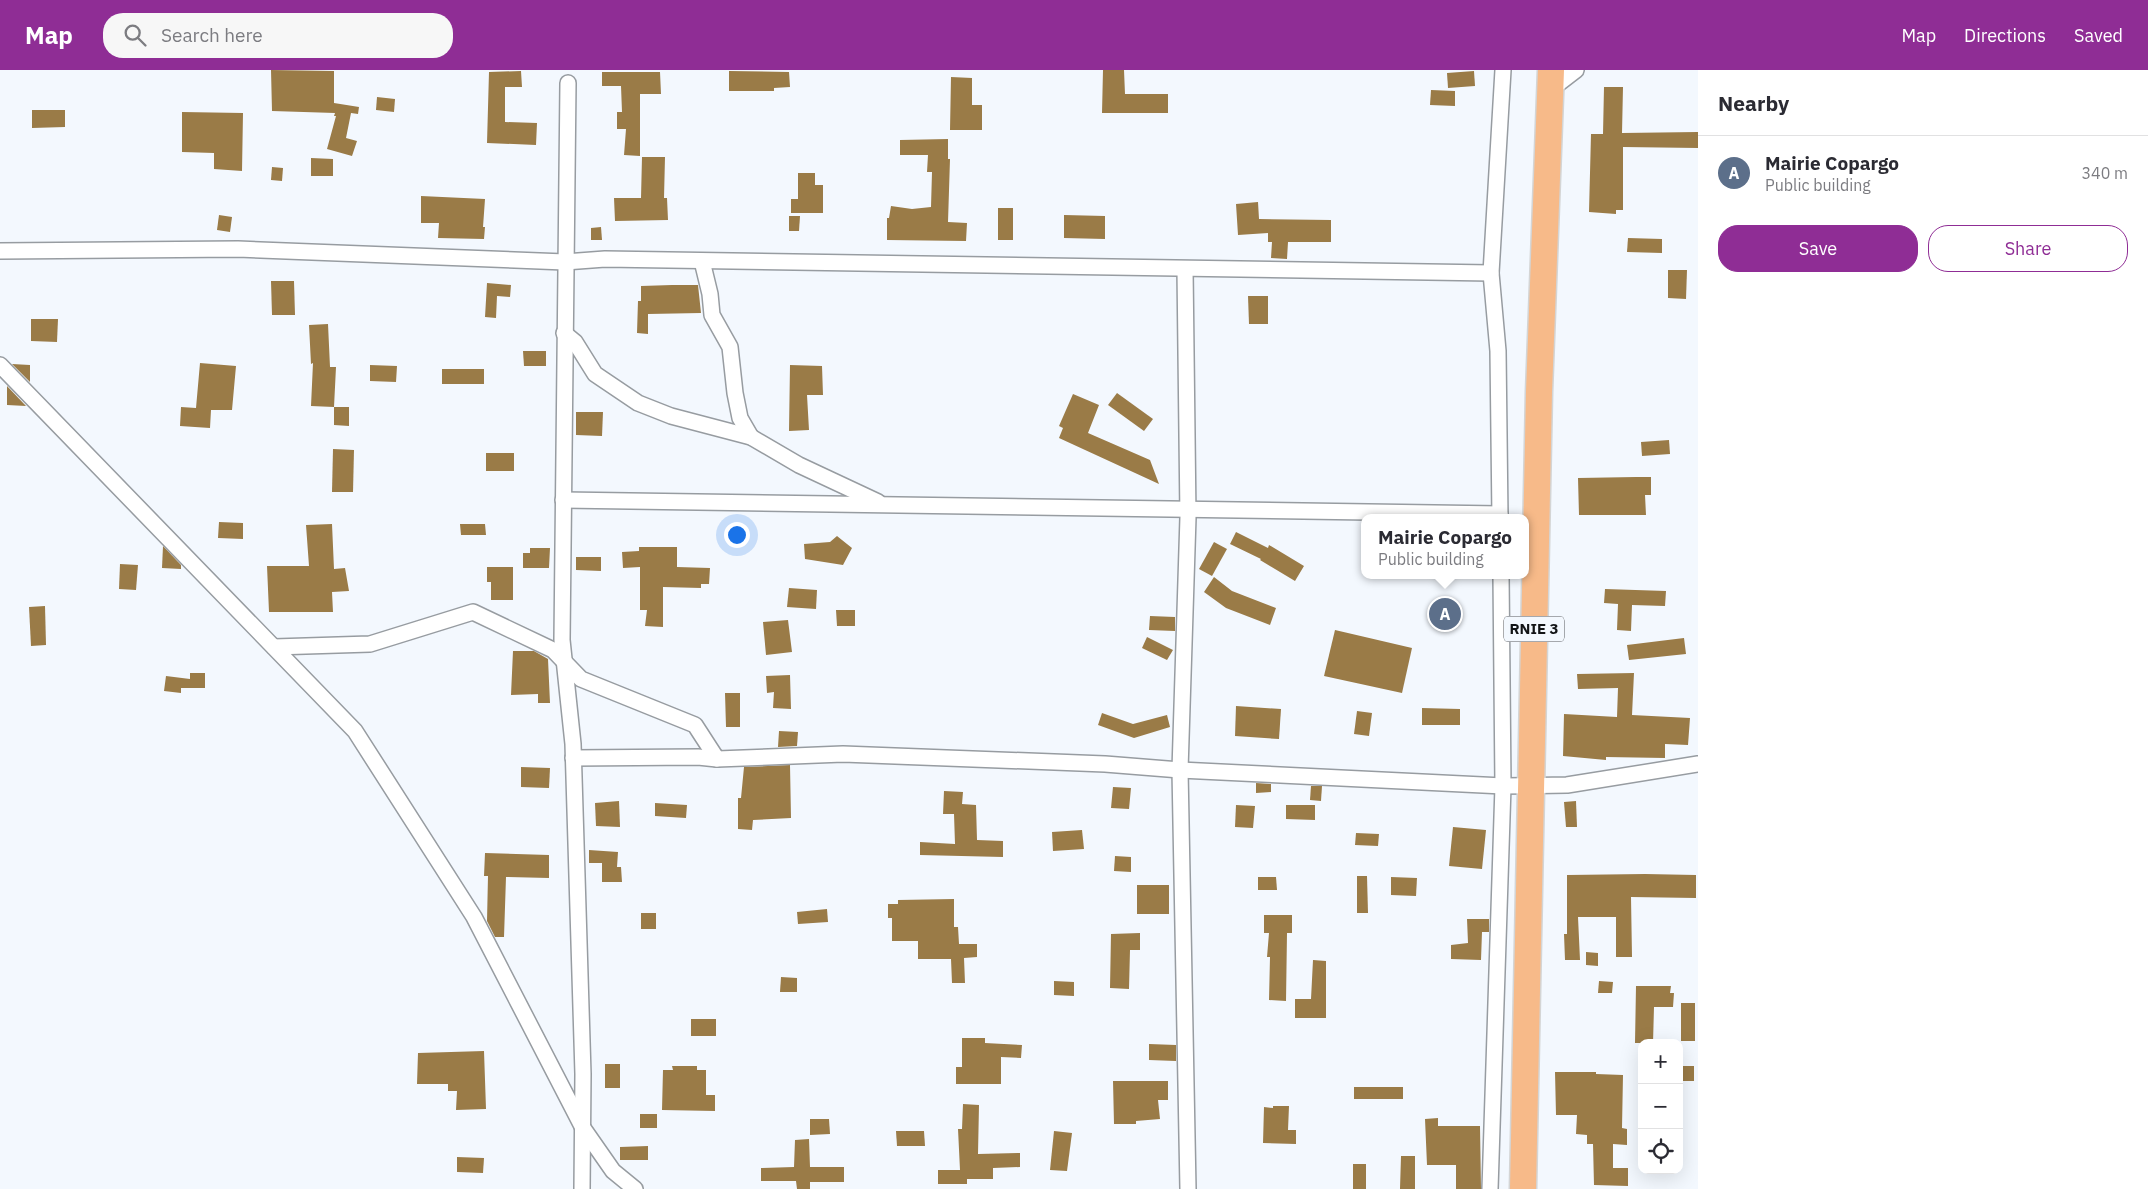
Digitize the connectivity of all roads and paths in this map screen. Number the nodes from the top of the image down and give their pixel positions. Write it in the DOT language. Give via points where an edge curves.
graph roads {
  1 [pos="1503,70"];
  2 [pos="1576,70"];
  3 [pos="1550,80"];
  4 [pos="568,83"];
  5 [pos="0,251"];
  6 [pos="702,261"];
  7 [pos="564,262"];
  8 [pos="1185,268"];
  9 [pos="1491,273"];
  10 [pos="564,333"];
  11 [pos="0,365"];
  12 [pos="751,437"];
  13 [pos="563,500"];
  14 [pos="884,505"];
  15 [pos="1188,509"];
  16 [pos="1411,514"];
  17 [pos="1500,514"];
  18 [pos="1501,579"];
  19 [pos="274,647"];
  20 [pos="564,664"];
  21 [pos="573,758"];
  22 [pos="717,759"];
  23 [pos="1698,764"];
  24 [pos="1180,770"];
  25 [pos="1503,786"];
  26 [pos="1531,786"];
  27 [pos="583,1128"];
  28 [pos="582,1189"];
  29 [pos="635,1189"];
  30 [pos="1188,1189"];
  31 [pos="1490,1189"];
  32 [pos="1522,1189"];
  1 -- 9 [label="street"];
  2 -- 3 [label="street"];
  3 -- 26 [label="highway, RNIE 3" via="1539,392"];
  4 -- 7 [label="street"];
  5 -- 7 [label="street" via="238,249"];
  6 -- 7 [label="street" via="605,259"];
  6 -- 8 [label="street"];
  6 -- 12 [label="street" via="712,315 730,347 740,418"];
  7 -- 10 [label="street"];
  8 -- 9 [label="street"];
  8 -- 15 [label="street"];
  9 -- 17 [label="street" via="1498,351"];
  10 -- 12 [label="street" via="575,342 596,374 638,403 671,416"];
  10 -- 13 [label="street"];
  11 -- 19 [label="street"];
  12 -- 14 [label="street" via="799,465"];
  13 -- 14 [label="street"];
  13 -- 20 [label="street"];
  14 -- 15 [label="street"];
  15 -- 16 [label="street"];
  15 -- 24 [label="street"];
  18 -- 25 [label="street"];
  19 -- 20 [label="street" via="370,644 473,612 552,650"];
  19 -- 27 [label="street" via="355,731 474,917"];
  20 -- 21 [label="street"];
  20 -- 22 [label="street" via="581,679 695,725"];
  21 -- 22 [label="street"];
  21 -- 27 [label="street"];
  22 -- 24 [label="street" via="843,754"];
  23 -- 26 [label="street" via="1567,785"];
  24 -- 25 [label="street"];
  24 -- 30 [label="street"];
  25 -- 26 [label="street"];
  25 -- 31 [label="street"];
  26 -- 32 [label="highway, RNIE 3"];
  27 -- 28 [label="street"];
  27 -- 29 [label="street" via="613,1171"];
}
